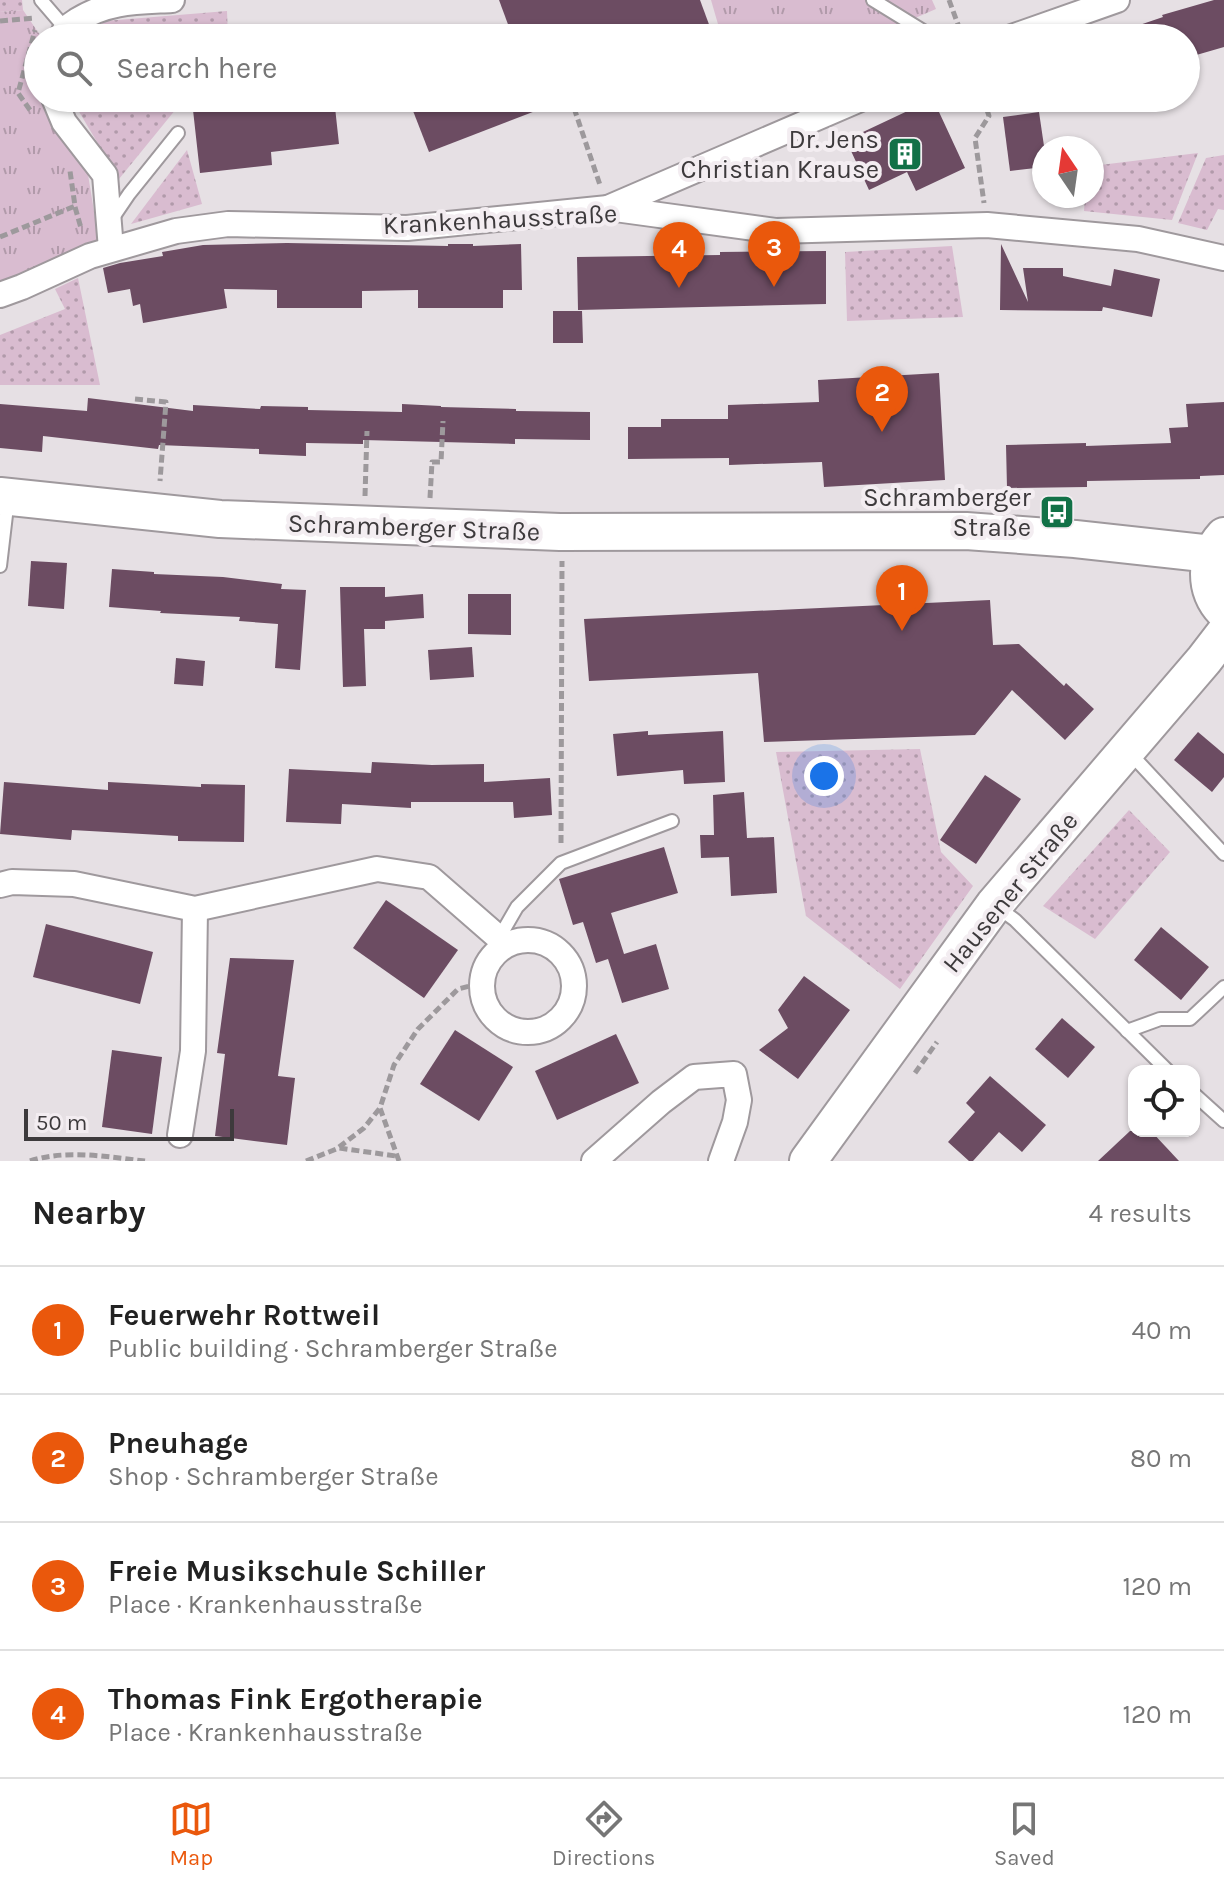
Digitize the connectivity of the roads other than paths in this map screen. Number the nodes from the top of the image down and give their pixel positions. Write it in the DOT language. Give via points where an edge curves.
graph roads {
  1 [pos="41,0"];
  2 [pos="172,0"];
  3 [pos="873,0"];
  4 [pos="1117,0"];
  5 [pos="57,24"];
  6 [pos="76,24"];
  7 [pos="912,24"];
  8 [pos="1049,24"];
  9 [pos="60,112"];
  10 [pos="831,112"];
  11 [pos="178,133"];
  12 [pos="608,208"];
  13 [pos="109,223"];
  14 [pos="111,249"];
  15 [pos="1224,258"];
  16 [pos="0,295"];
  17 [pos="4,496"];
  18 [pos="1218,545"];
  19 [pos="0,566"];
  20 [pos="1224,611"];
  21 [pos="1224,634"];
  22 [pos="1127,750"];
  23 [pos="672,821"];
  24 [pos="1224,854"];
  25 [pos="0,885"];
  26 [pos="994,905"];
  27 [pos="195,909"];
  28 [pos="500,942"];
  29 [pos="1224,987"];
  30 [pos="1127,1031"];
  31 [pos="1162,1065"];
  32 [pos="1200,1099"];
  33 [pos="1224,1121"];
  34 [pos="180,1135"];
  35 [pos="594,1161"];
  36 [pos="721,1161"];
  37 [pos="808,1161"];
  1 -- 5 [label="lane"];
  2 -- 6 [label="street" via="118,4"];
  3 -- 7 [label="lane"];
  4 -- 8 [label="street"];
  9 -- 13 [label="street" via="105,175"];
  10 -- 12 [label="street"];
  11 -- 13 [label="lane"];
  12 -- 14 [label="street, Krankenhausstraße" via="407,228 228,224 176,231"];
  12 -- 15 [label="street, Krankenhausstraße" via="776,231 987,225 1138,239"];
  13 -- 14 [label="street"];
  14 -- 16 [label="street, Krankenhausstraße"];
  17 -- 18 [label="street, Schramberger Straße" via="220,519 560,532 966,531"];
  17 -- 19 [label="lane"];
  18 -- 20 [label="street" via="1208,572 1211,591"];
  21 -- 22 [label="street, Hausener Straße"];
  22 -- 24 [label="lane"];
  22 -- 26 [label="street, Hausener Straße"];
  23 -- 28 [label="lane" via="561,863 517,907"];
  25 -- 27 [label="street" via="74,884"];
  26 -- 30 [label="lane"];
  26 -- 37 [label="street, Hausener Straße"];
  27 -- 28 [label="street" via="377,869 429,877"];
  27 -- 34 [label="street" via="193,1051"];
  28 -- 28 [label="street" via="547,943 569,963 574,993 562,1018 523,1032 488,1010 482,983"];
  29 -- 30 [label="lane" via="1190,1019 1160,1019"];
  30 -- 31 [label="lane"];
  32 -- 33 [label="lane"];
  35 -- 36 [label="street" via="694,1077 734,1074 739,1100"];
}
